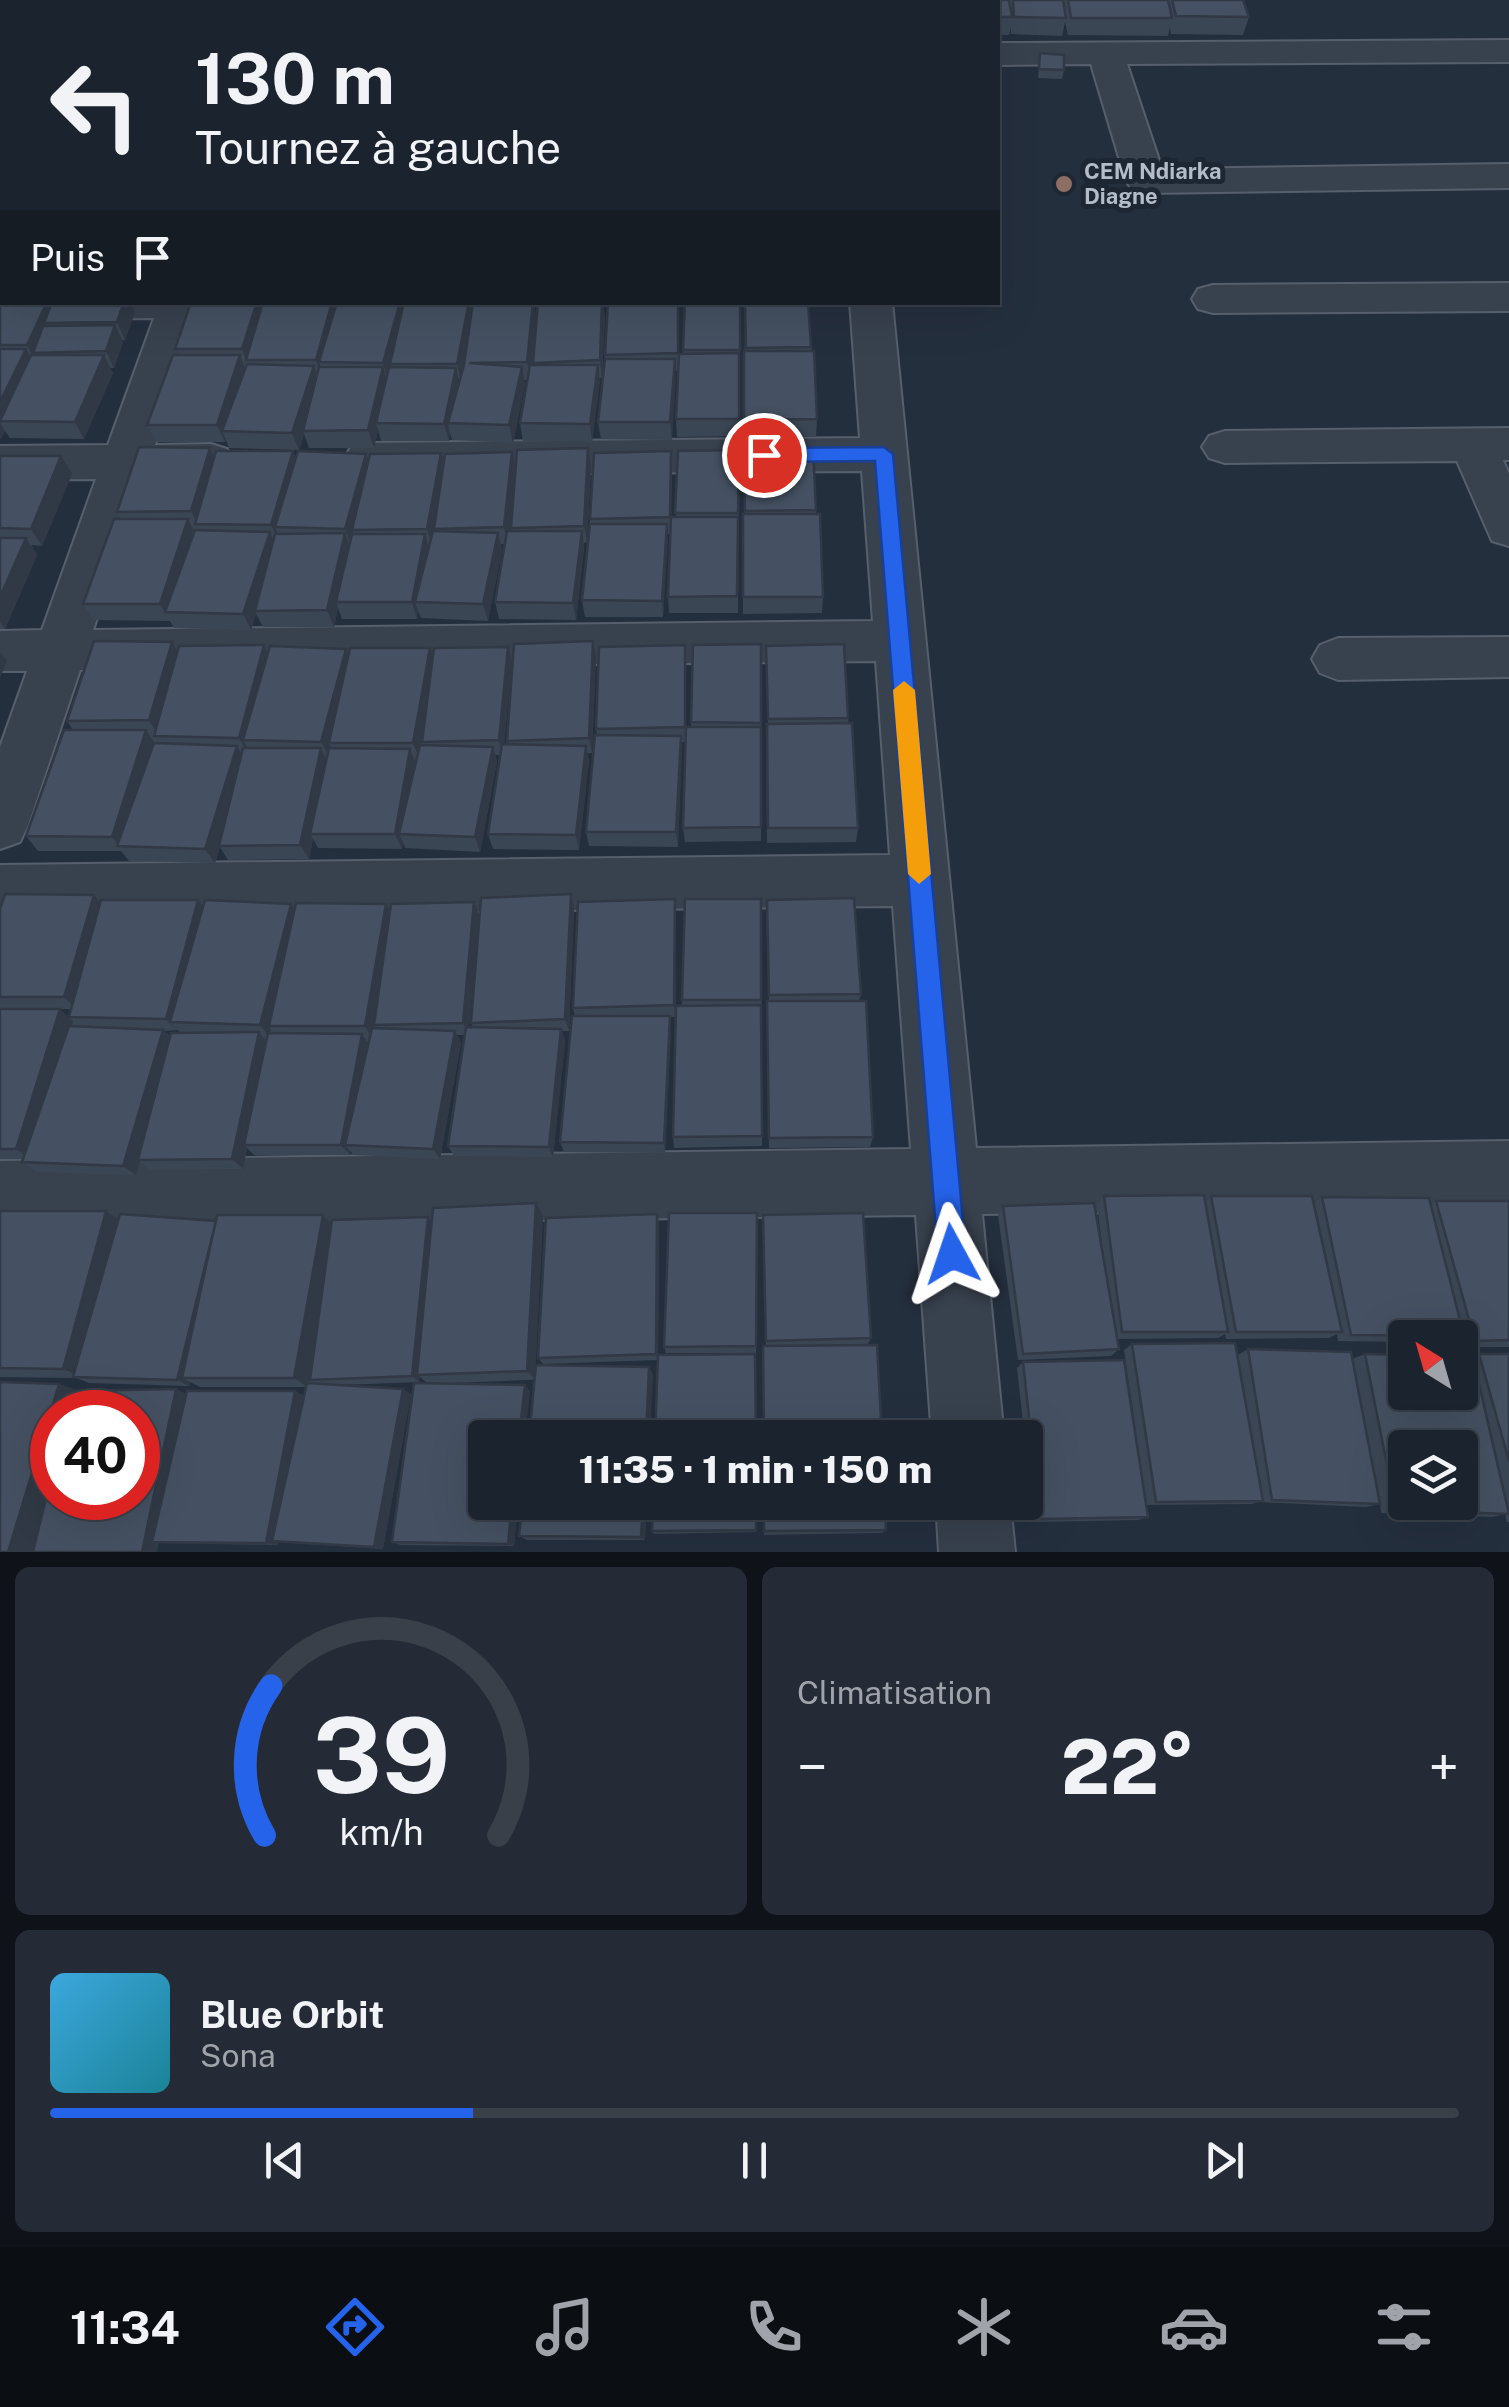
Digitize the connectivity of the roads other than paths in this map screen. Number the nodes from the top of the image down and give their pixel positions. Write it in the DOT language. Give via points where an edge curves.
graph roads {
  1 [pos="1509,51"];
  2 [pos="1000,54"];
  3 [pos="1106,54"];
  4 [pos="1509,176"];
  5 [pos="1509,296"];
  6 [pos="1213,299"];
  7 [pos="90,305"];
  8 [pos="181,305"];
  9 [pos="870,305"];
  10 [pos="0,306"];
  11 [pos="1491,445"];
  12 [pos="1226,447"];
  13 [pos="884,454"];
  14 [pos="246,460"];
  15 [pos="325,460"];
  16 [pos="126,462"];
  17 [pos="0,463"];
  18 [pos="1509,528"];
  19 [pos="900,642"];
  20 [pos="0,651"];
  21 [pos="60,651"];
  22 [pos="1509,657"];
  23 [pos="1338,658"];
  24 [pos="0,826"];
  25 [pos="920,880"];
  26 [pos="0,892"];
  27 [pos="1509,1174"];
  28 [pos="946,1181"];
  29 [pos="0,1194"];
  30 [pos="966,1420"];
  31 [pos="975,1520"];
  32 [pos="978,1552"];
  1 -- 3 [label="street"];
  2 -- 3 [label="street"];
  3 -- 4 [label="street" via="1146,181"];
  5 -- 6 [label="street"];
  7 -- 10 [label="street"];
  8 -- 16 [label="street"];
  9 -- 13 [label="street"];
  11 -- 12 [label="street"];
  11 -- 18 [label="street"];
  13 -- 15 [label="street"];
  13 -- 19 [label="street"];
  14 -- 16 [label="street"];
  16 -- 17 [label="street"];
  16 -- 21 [label="street"];
  19 -- 21 [label="street"];
  19 -- 25 [label="street"];
  20 -- 21 [label="street"];
  21 -- 24 [label="street"];
  22 -- 23 [label="street"];
  25 -- 26 [label="street"];
  25 -- 28 [label="street"];
  27 -- 28 [label="street"];
  28 -- 29 [label="street"];
  28 -- 30 [label="street"];
  31 -- 32 [label="street"];
}
